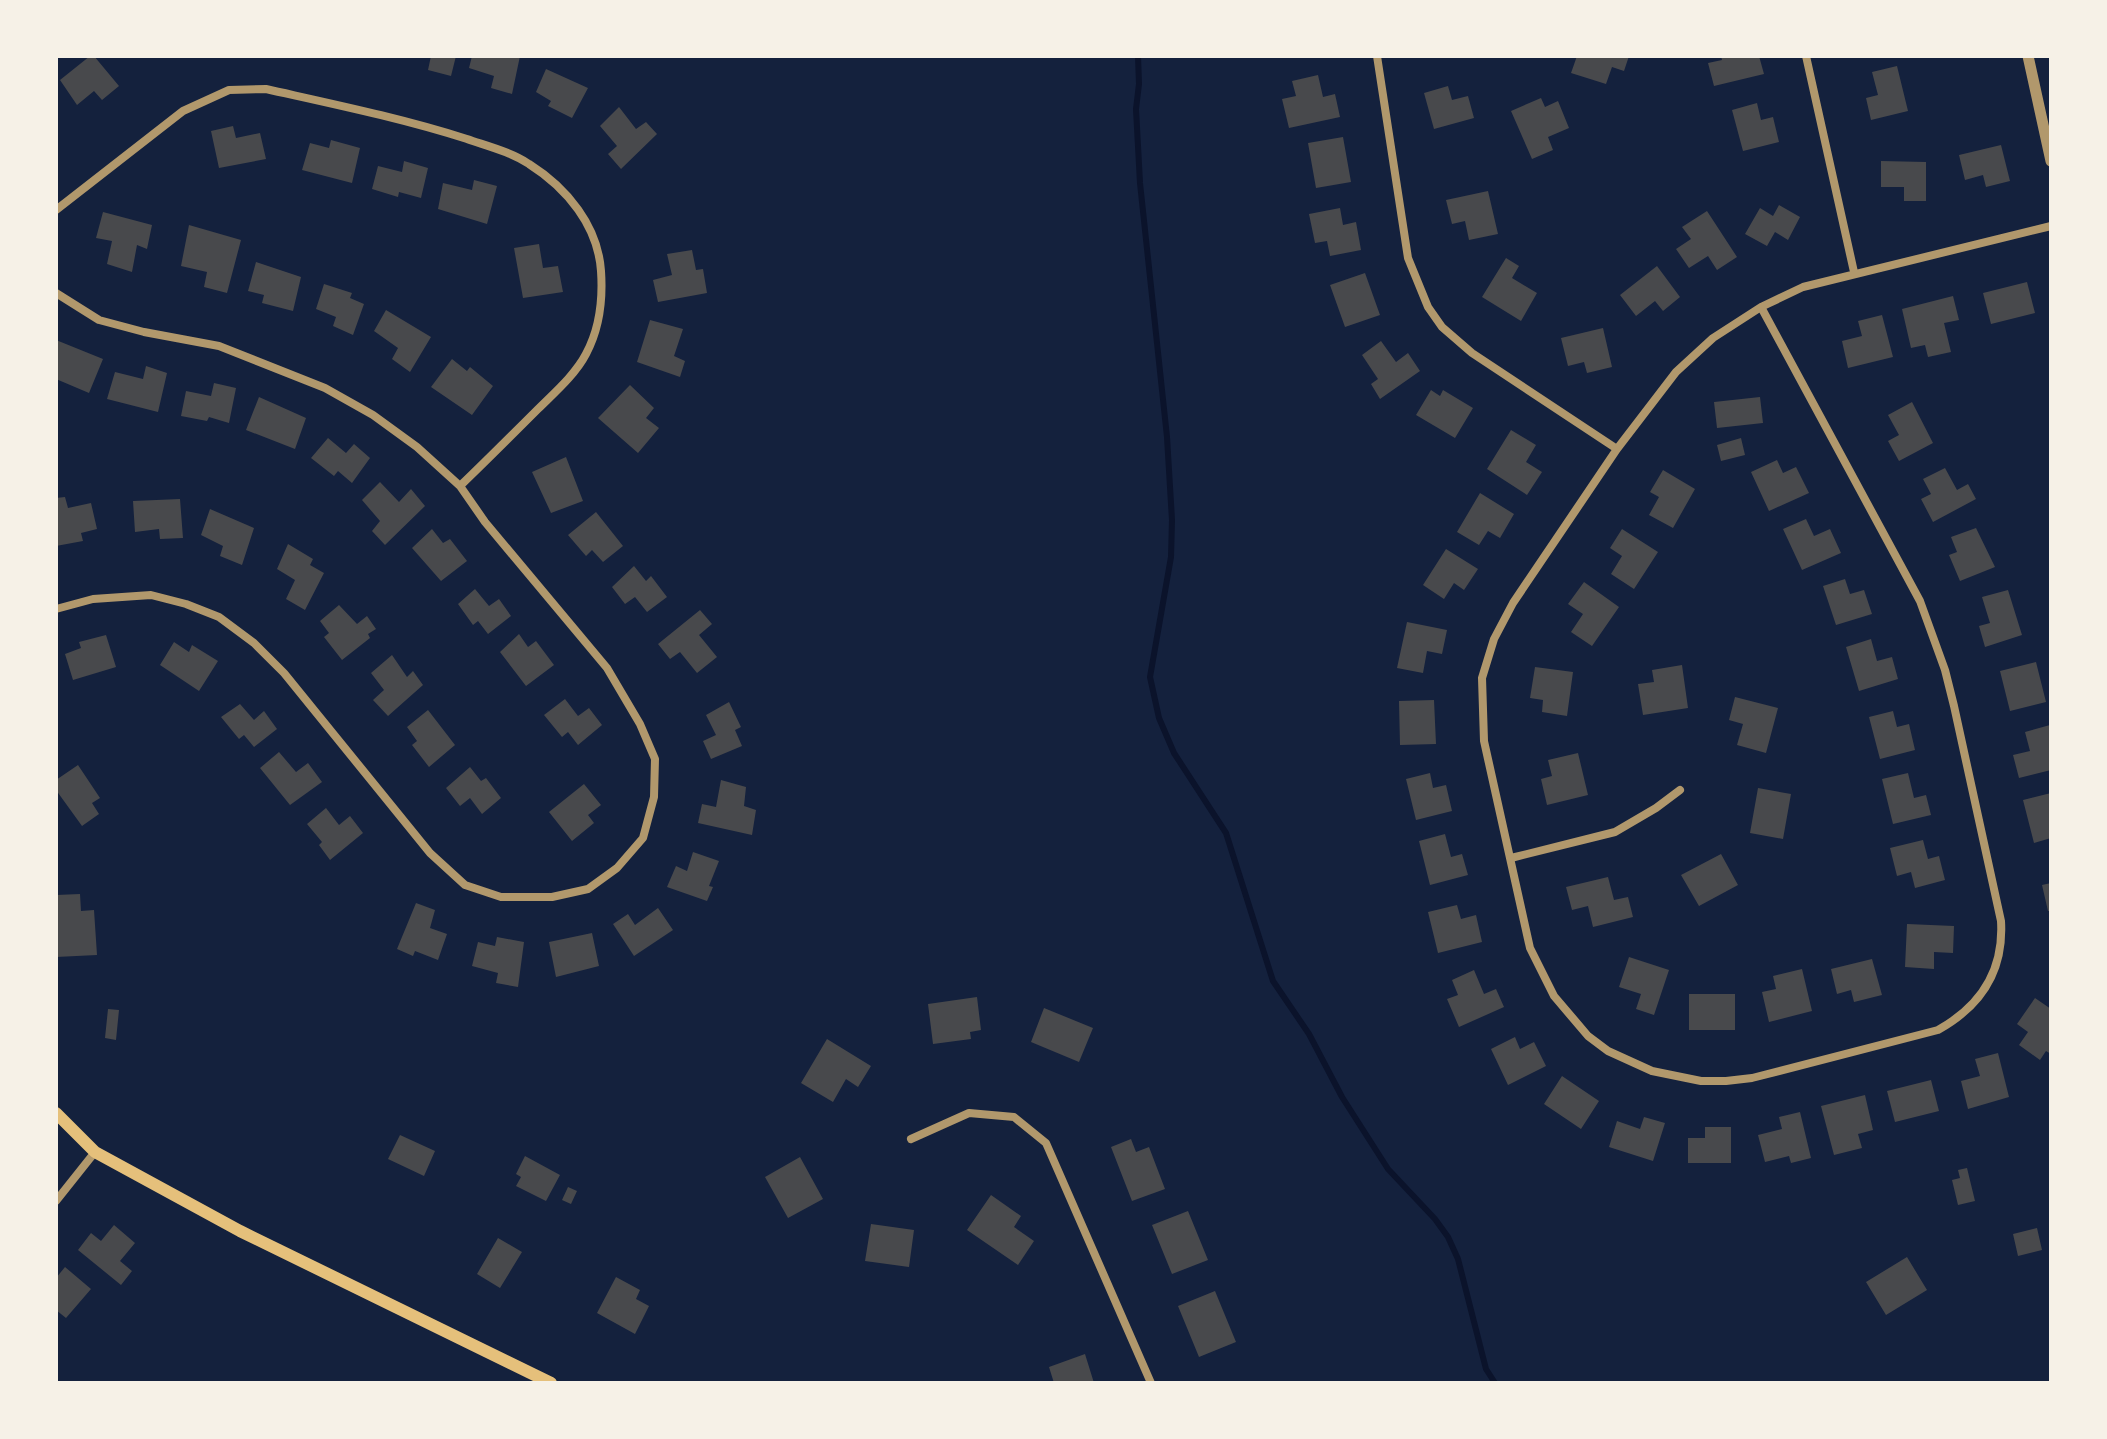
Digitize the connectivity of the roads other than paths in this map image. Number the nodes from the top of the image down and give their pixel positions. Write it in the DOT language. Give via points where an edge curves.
graph roads {
  1 [pos="1377,56"];
  2 [pos="1806,56"];
  3 [pos="2028,56"];
  4 [pos="2051,161"];
  5 [pos="56,210"];
  6 [pos="2051,226"];
  7 [pos="1854,272"];
  8 [pos="56,293"];
  9 [pos="1761,307"];
  10 [pos="1617,449"];
  11 [pos="460,486"];
  12 [pos="56,609"];
  13 [pos="1680,790"];
  14 [pos="1511,858"];
  15 [pos="56,1113"];
  16 [pos="911,1139"];
  17 [pos="95,1152"];
  18 [pos="56,1201"];
  19 [pos="551,1383"];
  20 [pos="1151,1383"];
  1 -- 10 [label="street" via="1408,258 1428,307 1472,353"];
  2 -- 7 [label="street"];
  3 -- 4 [label="street"];
  5 -- 11 [label="street" via="183,111 210,96 249,88 435,129 528,163 563,192 593,234 603,295 597,329 585,356 561,386"];
  6 -- 7 [label="street"];
  7 -- 9 [label="street"];
  8 -- 11 [label="street" via="99,320 219,346 325,388 373,415"];
  9 -- 10 [label="street" via="1737,320 1676,372"];
  9 -- 14 [label="street" via="1920,601 1945,670 2001,921 2003,941 1991,981 1968,1010 1938,1030 1752,1078 1678,1078 1608,1051 1554,996 1530,948"];
  10 -- 14 [label="street" via="1513,603 1487,659 1481,695 1484,741"];
  11 -- 12 [label="street" via="607,668 655,759 654,797 643,838 617,868 588,889 552,897 501,897 465,885 430,853 284,673 219,617 151,595 93,599"];
  13 -- 14 [label="street" via="1615,832"];
  15 -- 17 [label="main road"];
  16 -- 20 [label="street" via="969,1113 1014,1117 1046,1143"];
  17 -- 18 [label="street"];
  17 -- 19 [label="main road" via="240,1231"];
}
